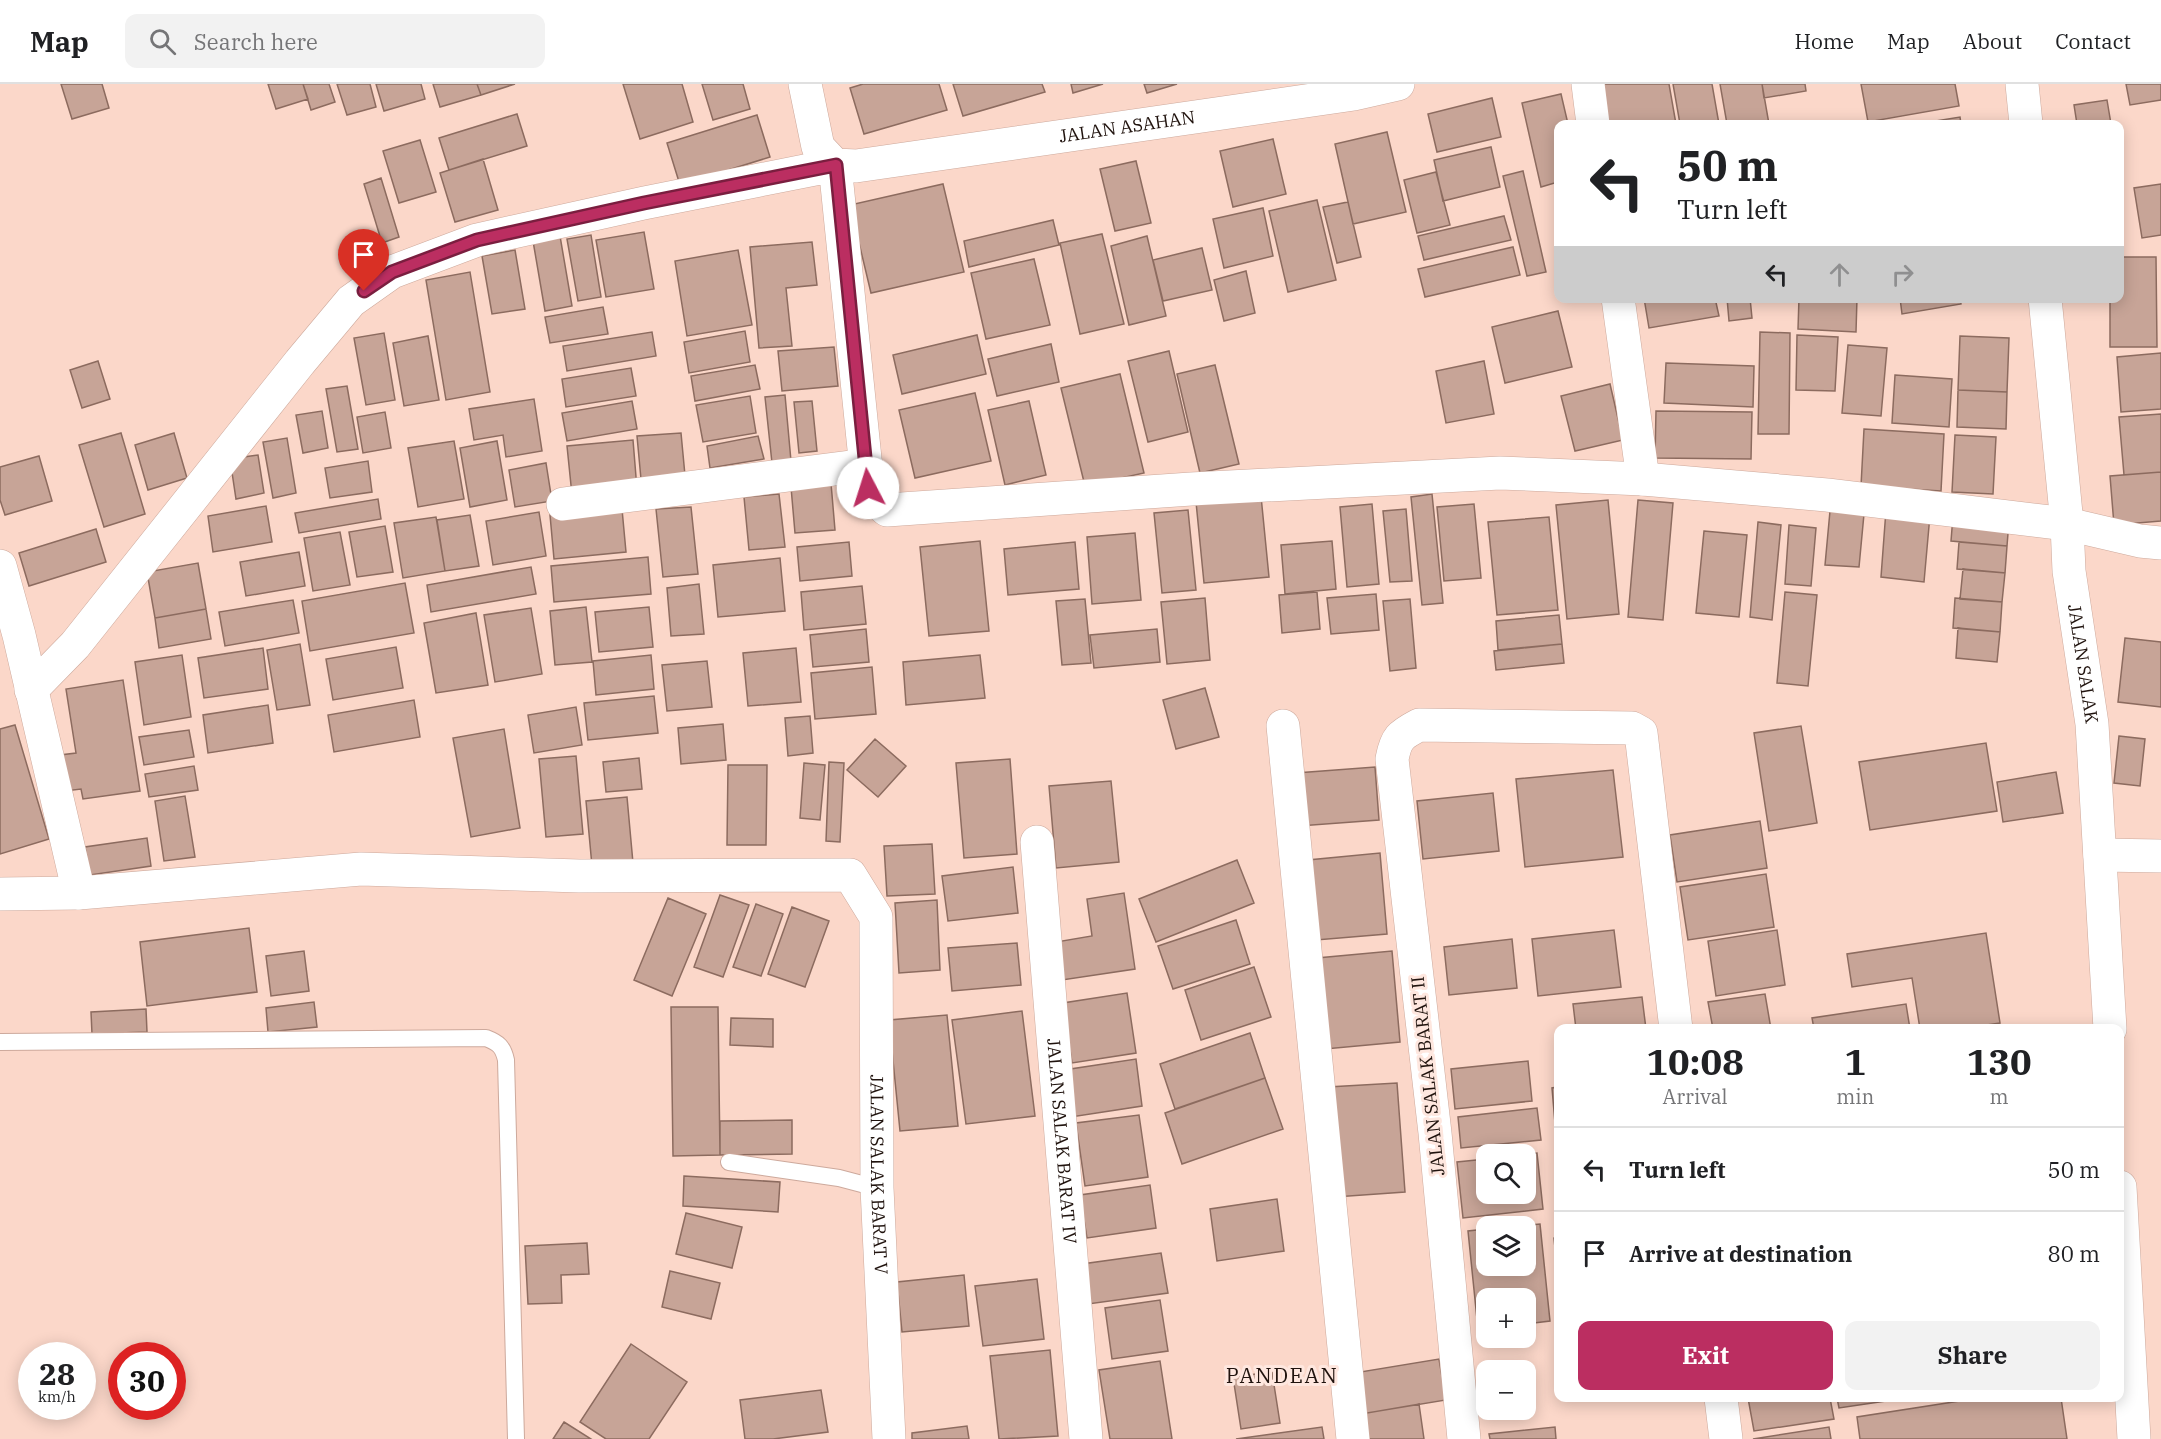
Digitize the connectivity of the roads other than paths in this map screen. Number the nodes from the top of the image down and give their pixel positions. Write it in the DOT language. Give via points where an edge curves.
graph roads {
  1 [pos="805,84"];
  2 [pos="1398,84"];
  3 [pos="1588,84"];
  4 [pos="2022,84"];
  5 [pos="1353,89"];
  6 [pos="1592,120"];
  7 [pos="2026,120"];
  8 [pos="846,165"];
  9 [pos="1619,303"];
  10 [pos="2045,303"];
  11 [pos="866,465"];
  12 [pos="1643,479"];
  13 [pos="563,504"];
  14 [pos="2067,524"];
  15 [pos="2161,543"];
  16 [pos="0,566"];
  17 [pos="31,690"];
  18 [pos="1283,726"];
  19 [pos="1037,843"];
  20 [pos="2100,855"];
  21 [pos="2161,856"];
  22 [pos="79,893"];
  23 [pos="0,894"];
  24 [pos="1675,1024"];
  25 [pos="2110,1024"];
  26 [pos="0,1042"];
  27 [pos="729,1162"];
  28 [pos="873,1187"];
  29 [pos="2124,1261"];
  30 [pos="1721,1402"];
  31 [pos="2133,1426"];
  32 [pos="2161,1431"];
  33 [pos="516,1439"];
  34 [pos="889,1439"];
  35 [pos="1086,1439"];
  36 [pos="1353,1439"];
  37 [pos="1464,1439"];
  38 [pos="1726,1439"];
  1 -- 8 [label="street" via="818,147"];
  2 -- 5 [label="street, JALAN ASAHAN"];
  3 -- 6 [label="street"];
  4 -- 7 [label="street"];
  5 -- 8 [label="street, JALAN ASAHAN"];
  8 -- 11 [label="street"];
  8 -- 17 [label="street, JALAN ASAHAN" via="477,240 392,272 351,301 75,645"];
  9 -- 12 [label="street"];
  10 -- 14 [label="street, JALAN SALAK"];
  11 -- 12 [label="street" via="872,497 887,510 1500,473"];
  11 -- 13 [label="street"];
  12 -- 14 [label="street" via="1827,495"];
  14 -- 15 [label="street"];
  14 -- 20 [label="street, JALAN SALAK" via="2069,571 2092,724"];
  16 -- 17 [label="street"];
  17 -- 22 [label="street"];
  18 -- 36 [label="street"];
  19 -- 35 [label="street, JALAN SALAK BARAT IV"];
  20 -- 21 [label="street"];
  20 -- 25 [label="street, JALAN SALAK"];
  22 -- 23 [label="street"];
  22 -- 28 [label="street, JALAN SALAK BARAT V" via="361,869 579,876 850,875 873,909 877,927"];
  24 -- 37 [label="street, JALAN SALAK BARAT II" via="1641,733 1632,728 1419,725 1395,741 1392,759 1435,1133"];
  26 -- 33 [label="lane" via="486,1038 497,1043 504,1049 506,1060"];
  27 -- 28 [label="lane" via="839,1178"];
  28 -- 34 [label="street, JALAN SALAK BARAT V"];
  29 -- 31 [label="street"];
  30 -- 38 [label="street"];
  31 -- 32 [label="street"];
}
